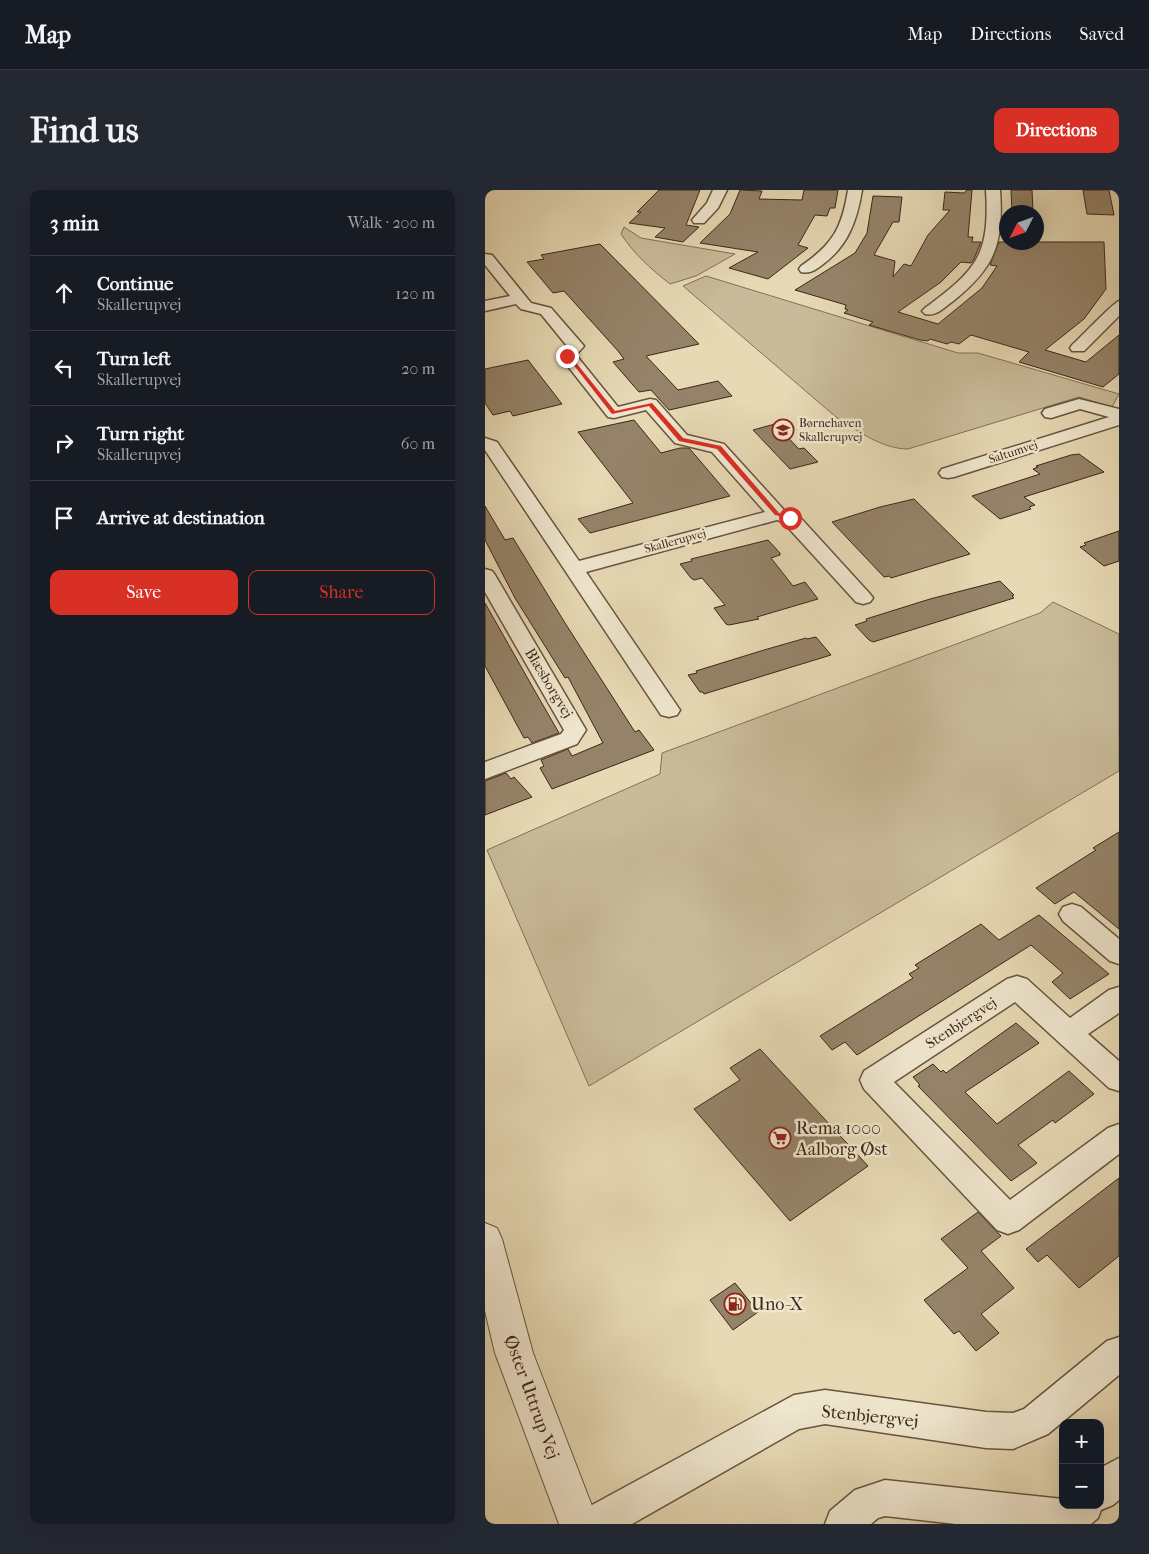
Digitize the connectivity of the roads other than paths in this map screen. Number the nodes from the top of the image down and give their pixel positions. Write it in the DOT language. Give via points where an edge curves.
graph roads {
  1 [pos="720,190"];
  2 [pos="855,190"];
  3 [pos="993,190"];
  4 [pos="683,218"];
  5 [pos="699,220"];
  6 [pos="715,223"];
  7 [pos="487,258"];
  8 [pos="821,273"];
  9 [pos="519,299"];
  10 [pos="485,306"];
  11 [pos="911,306"];
  12 [pos="1119,306"];
  13 [pos="930,311"];
  14 [pos="946,316"];
  15 [pos="1060,342"];
  16 [pos="1078,348"];
  17 [pos="1097,353"];
  18 [pos="1119,414"];
  19 [pos="1119,419"];
  20 [pos="1079,431"];
  21 [pos="485,443"];
  22 [pos="948,473"];
  23 [pos="777,514"];
  24 [pos="573,569"];
  25 [pos="485,575"];
  26 [pos="863,598"];
  27 [pos="669,710"];
  28 [pos="485,771"];
  29 [pos="1072,914"];
  30 [pos="1119,954"];
  31 [pos="1119,998"];
  32 [pos="1069,1033"];
  33 [pos="1119,1079"];
  34 [pos="1119,1137"];
  35 [pos="485,1239"];
  36 [pos="1119,1353"];
  37 [pos="1119,1476"];
  38 [pos="1104,1489"];
  39 [pos="1080,1509"];
  40 [pos="579,1524"];
  41 [pos="594,1524"];
  42 [pos="843,1524"];
  1 -- 5 [label="street" via="713,205"];
  2 -- 8 [label="street" via="852,210 842,236 827,255 799,267"];
  3 -- 13 [label="street" via="992,240 978,268 958,290"];
  4 -- 5 [label="street"];
  5 -- 6 [label="street"];
  7 -- 9 [label="street"];
  9 -- 10 [label="street"];
  9 -- 23 [label="street" via="525,306 546,311 576,346 567,356 614,413 650,404 681,439 719,448"];
  11 -- 13 [label="street"];
  12 -- 16 [label="street"];
  13 -- 14 [label="street"];
  15 -- 16 [label="street"];
  16 -- 17 [label="street"];
  18 -- 20 [label="street" via="1079,404 1051,413"];
  19 -- 20 [label="street, Saltumvej"];
  20 -- 22 [label="street, Saltumvej"];
  21 -- 24 [label="street" via="491,446"];
  23 -- 24 [label="street, Skallerupvej"];
  23 -- 26 [label="street" via="790,518"];
  24 -- 27 [label="street"];
  25 -- 28 [label="street, Blæsborgvej" via="575,730 569,739"];
  29 -- 30 [label="street"];
  31 -- 32 [label="street"];
  32 -- 33 [label="street, Stenbjergvej"];
  32 -- 34 [label="street, Stenbjergvej" via="1017,986 874,1080 1008,1220"];
  35 -- 40 [label="street, Øster Uttrup Vej" via="514,1353"];
  36 -- 41 [label="street, Stenbjergvej" via="1036,1422 1013,1432 825,1408 794,1412"];
  37 -- 38 [label="street"];
  39 -- 42 [label="street" via="1070,1518 885,1498 869,1503"];
}
